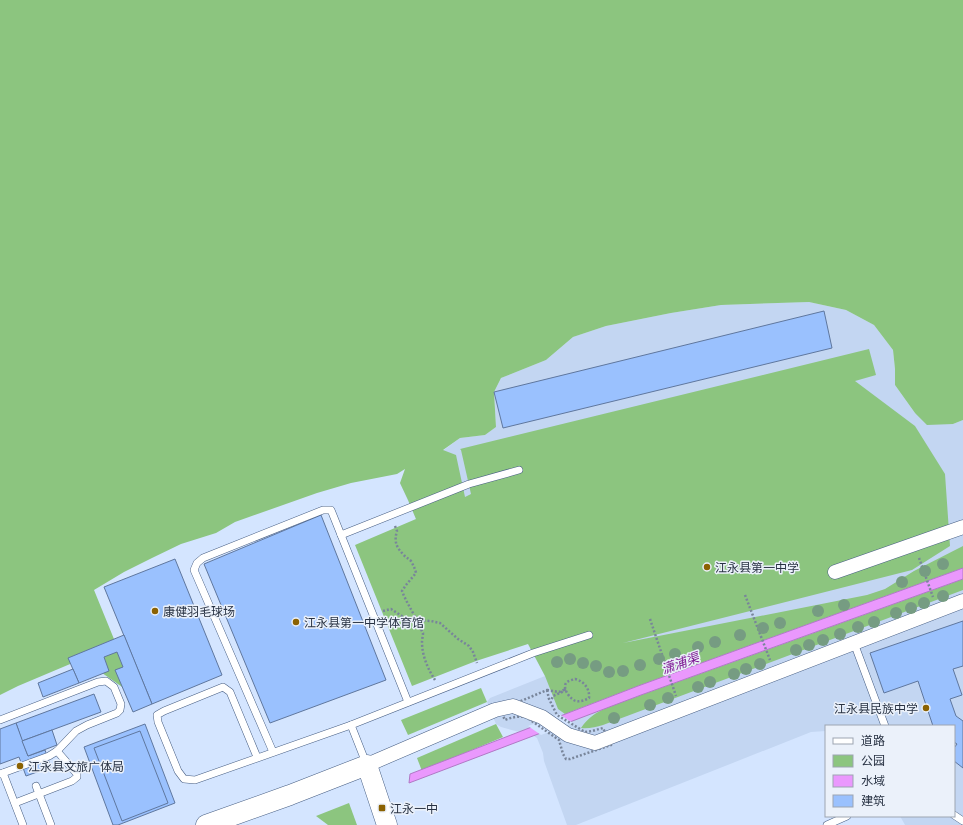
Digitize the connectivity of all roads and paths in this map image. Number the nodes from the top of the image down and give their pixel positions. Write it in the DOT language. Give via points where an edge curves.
graph roads {
  1 [pos="519,470"];
  2 [pos="392,514"];
  3 [pos="963,527"];
  4 [pos="341,535"];
  5 [pos="835,572"];
  6 [pos="926,576"];
  7 [pos="931,592"];
  8 [pos="745,595"];
  9 [pos="963,601"];
  10 [pos="372,612"];
  11 [pos="650,619"];
  12 [pos="418,621"];
  13 [pos="589,634"];
  14 [pos="854,642"];
  15 [pos="767,652"];
  16 [pos="480,674"];
  17 [pos="673,686"];
  18 [pos="566,689"];
  19 [pos="439,690"];
  20 [pos="547,690"];
  21 [pos="550,701"];
  22 [pos="408,702"];
  23 [pos="0,720"];
  24 [pos="351,725"];
  25 [pos="885,725"];
  26 [pos="57,751"];
  27 [pos="273,752"];
  28 [pos="257,757"];
  29 [pos="367,765"];
  30 [pos="2,774"];
  31 [pos="36,786"];
  32 [pos="39,794"];
  33 [pos="14,803"];
  34 [pos="846,817"];
  35 [pos="243,820"];
  36 [pos="23,825"];
  37 [pos="51,825"];
  38 [pos="206,825"];
  39 [pos="387,825"];
  40 [pos="827,825"];
  1 -- 2 [label="lane" via="469,484"];
  2 -- 4 [label="lane"];
  2 -- 12 [label="path" via="397,531 394,538 398,548 414,565 416,573 402,591"];
  3 -- 5 [label="street"];
  4 -- 10 [label="lane"];
  4 -- 27 [label="lane" via="331,510 323,510 203,558 194,570"];
  6 -- 7 [label="path"];
  8 -- 15 [label="path"];
  9 -- 14 [label="street"];
  10 -- 12 [label="path" via="391,609 408,620"];
  10 -- 22 [label="lane"];
  11 -- 17 [label="path"];
  12 -- 16 [label="path" via="440,623 469,646"];
  12 -- 19 [label="path" via="423,633 423,652"];
  13 -- 16 [label="lane"];
  14 -- 25 [label="lane"];
  14 -- 29 [label="street" via="595,743 568,735 542,717 513,706 495,710"];
  16 -- 19 [label="lane"];
  18 -- 18 [label="path" via="577,701 589,698 588,688 579,680 567,682"];
  18 -- 20 [label="path" via="559,692"];
  18 -- 21 [label="path" via="553,696"];
  19 -- 22 [label="lane"];
  22 -- 24 [label="lane"];
  23 -- 26 [label="lane" via="98,682 106,681 114,687 121,704 120,710 76,731"];
  24 -- 27 [label="lane"];
  24 -- 29 [label="lane"];
  26 -- 30 [label="lane"];
  26 -- 32 [label="lane" via="77,777"];
  27 -- 28 [label="lane"];
  28 -- 28 [label="lane" via="195,780 184,779 178,771 157,715 223,687 230,692"];
  29 -- 35 [label="main road" via="290,795"];
  29 -- 39 [label="main road"];
  30 -- 33 [label="lane"];
  31 -- 32 [label="lane"];
  32 -- 33 [label="lane"];
  32 -- 37 [label="lane"];
  33 -- 36 [label="lane"];
  34 -- 40 [label="lane"];
  35 -- 38 [label="main road"];
}
